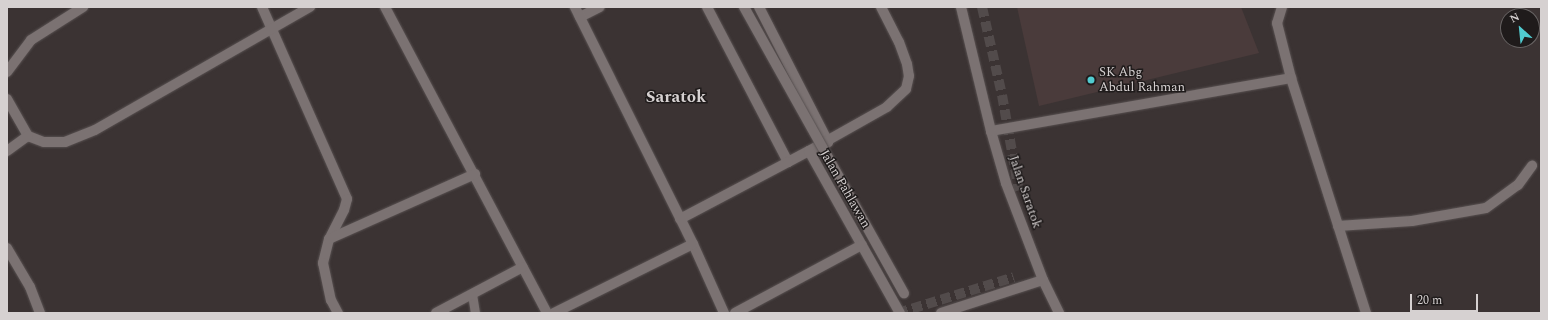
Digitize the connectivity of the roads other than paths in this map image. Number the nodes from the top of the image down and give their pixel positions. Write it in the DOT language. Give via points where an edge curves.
graph roads {
  1 [pos="82,7"];
  2 [pos="262,7"];
  3 [pos="310,7"];
  4 [pos="385,7"];
  5 [pos="575,7"];
  6 [pos="600,7"];
  7 [pos="707,7"];
  8 [pos="744,7"];
  9 [pos="759,7"];
  10 [pos="881,7"];
  11 [pos="961,7"];
  12 [pos="1282,7"];
  13 [pos="580,17"];
  14 [pos="272,29"];
  15 [pos="7,72"];
  16 [pos="1291,78"];
  17 [pos="7,99"];
  18 [pos="991,131"];
  19 [pos="28,136"];
  20 [pos="828,142"];
  21 [pos="7,151"];
  22 [pos="809,152"];
  23 [pos="788,162"];
  24 [pos="1532,166"];
  25 [pos="475,174"];
  26 [pos="680,219"];
  27 [pos="1338,226"];
  28 [pos="329,239"];
  29 [pos="693,244"];
  30 [pos="862,245"];
  31 [pos="7,248"];
  32 [pos="523,267"];
  33 [pos="1043,280"];
  34 [pos="904,293"];
  35 [pos="472,294"];
  36 [pos="40,313"];
  37 [pos="338,313"];
  38 [pos="436,313"];
  39 [pos="475,313"];
  40 [pos="547,313"];
  41 [pos="554,313"];
  42 [pos="724,313"];
  43 [pos="735,313"];
  44 [pos="900,313"];
  45 [pos="941,313"];
  46 [pos="1059,313"];
  47 [pos="1366,313"];
  1 -- 15 [label="street" via="31,40"];
  2 -- 14 [label="street"];
  3 -- 14 [label="street"];
  4 -- 25 [label="street"];
  5 -- 13 [label="street"];
  6 -- 13 [label="street"];
  7 -- 23 [label="street"];
  8 -- 34 [label="street, bridge"];
  9 -- 20 [label="street"];
  10 -- 20 [label="street, Jalan Pahlawan" via="907,64 909,76 906,89 887,107"];
  11 -- 18 [label="street, Jalan Saratok"];
  12 -- 16 [label="street" via="1277,23"];
  13 -- 26 [label="street"];
  14 -- 19 [label="street" via="78,138 65,142 44,142"];
  14 -- 28 [label="street" via="347,199"];
  16 -- 18 [label="street"];
  16 -- 27 [label="street"];
  17 -- 19 [label="street"];
  18 -- 33 [label="street, Jalan Saratok" via="1006,183"];
  19 -- 21 [label="street"];
  20 -- 22 [label="street, Jalan Pahlawan"];
  22 -- 23 [label="street"];
  22 -- 30 [label="street, Jalan Pahlawan"];
  23 -- 26 [label="street"];
  24 -- 27 [label="street" via="1518,185 1486,208 1412,221"];
  25 -- 28 [label="street"];
  25 -- 32 [label="street"];
  26 -- 29 [label="street"];
  27 -- 47 [label="street"];
  28 -- 37 [label="street" via="323,263 331,300"];
  29 -- 41 [label="street"];
  29 -- 42 [label="street"];
  30 -- 43 [label="street"];
  30 -- 44 [label="street, Jalan Pahlawan"];
  31 -- 36 [label="street" via="30,287"];
  32 -- 35 [label="street"];
  32 -- 40 [label="street"];
  33 -- 45 [label="street"];
  33 -- 46 [label="street, Jalan Saratok"];
  35 -- 38 [label="street"];
  35 -- 39 [label="lane"];
}
